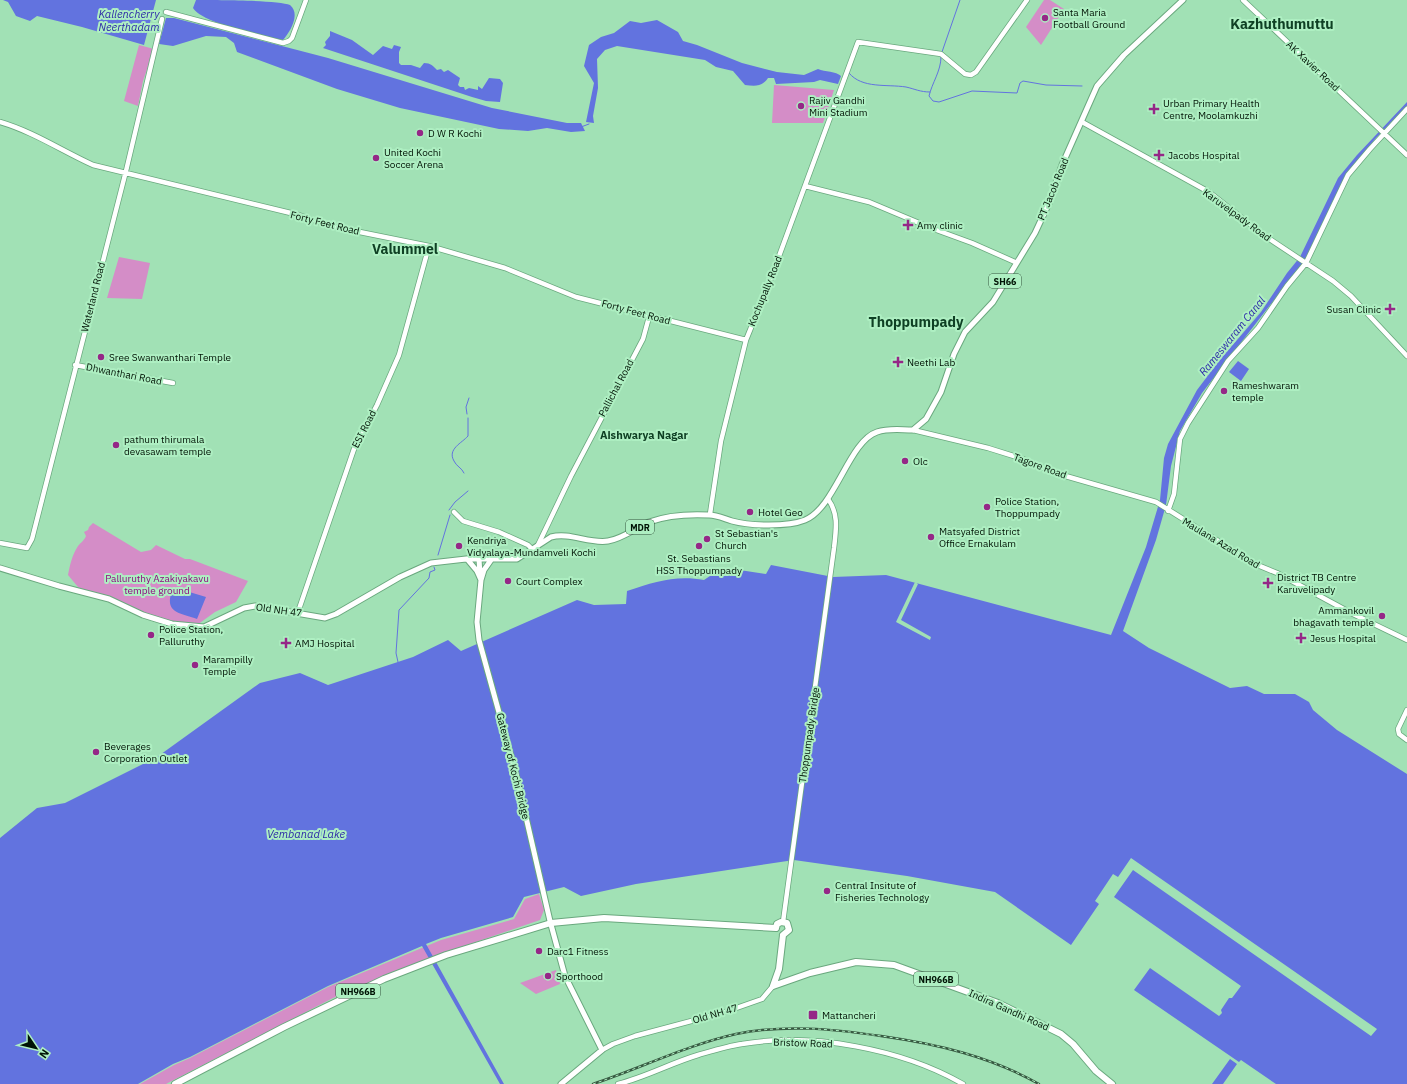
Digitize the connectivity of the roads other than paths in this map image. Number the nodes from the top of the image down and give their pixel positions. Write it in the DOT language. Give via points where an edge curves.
graph roads {
  1 [pos="306,0"];
  2 [pos="1027,0"];
  3 [pos="1183,0"];
  4 [pos="1243,0"];
  5 [pos="166,12"];
  6 [pos="162,19"];
  7 [pos="1407,109"];
  8 [pos="0,122"];
  9 [pos="1082,122"];
  10 [pos="1383,131"];
  11 [pos="1407,155"];
  12 [pos="126,171"];
  13 [pos="805,186"];
  14 [pos="429,246"];
  15 [pos="1015,262"];
  16 [pos="1305,263"];
  17 [pos="649,317"];
  18 [pos="746,340"];
  19 [pos="1407,356"];
  20 [pos="75,365"];
  21 [pos="174,383"];
  22 [pos="913,430"];
  23 [pos="828,499"];
  24 [pos="1167,509"];
  25 [pos="454,512"];
  26 [pos="710,514"];
  27 [pos="0,543"];
  28 [pos="538,545"];
  29 [pos="532,549"];
  30 [pos="467,559"];
  31 [pos="480,559"];
  32 [pos="491,560"];
  33 [pos="0,568"];
  34 [pos="481,580"];
  35 [pos="298,612"];
  36 [pos="1407,640"];
  37 [pos="1407,710"];
  38 [pos="1407,740"];
  39 [pos="783,922"];
  40 [pos="550,924"];
  41 [pos="776,928"];
  42 [pos="783,935"];
  43 [pos="773,986"];
  44 [pos="602,1050"];
  45 [pos="175,1084"];
  46 [pos="561,1084"];
  47 [pos="618,1084"];
  48 [pos="962,1084"];
  49 [pos="1112,1084"];
  1 -- 5 [label="main road" via="292,38 283,43"];
  2 -- 13 [label="main road, Kochupally Road" via="971,75 965,74 942,55 858,42"];
  3 -- 9 [label="main road, PT Jacob Road / SH66" via="1103,78"];
  4 -- 10 [label="main road, AK Xavier Road"];
  6 -- 12 [label="main road, Waterland Road"];
  7 -- 10 [label="main road"];
  8 -- 12 [label="main road, Forty Feet Road" via="33,134 94,165"];
  9 -- 15 [label="main road, PT Jacob Road / SH66" via="1062,165 1043,217"];
  9 -- 16 [label="main road, Karuvelpady Road" via="1208,192"];
  10 -- 11 [label="main road, AK Xavier Road"];
  10 -- 16 [label="main road" via="1348,175"];
  12 -- 14 [label="main road, Forty Feet Road" via="299,215 330,226"];
  12 -- 20 [label="main road, Waterland Road"];
  13 -- 15 [label="main road" via="869,202"];
  13 -- 18 [label="main road, Kochupally Road"];
  14 -- 17 [label="main road, Forty Feet Road" via="505,268 576,297"];
  14 -- 35 [label="main road, ESI Road" via="399,355 354,449"];
  15 -- 22 [label="main road, PT Jacob Road / SH66" via="993,302 964,332 941,392 926,419"];
  16 -- 19 [label="main road, Karuvelpady Road" via="1351,296"];
  16 -- 24 [label="main road" via="1258,328 1228,361 1188,423 1180,439 1174,494"];
  17 -- 18 [label="main road, Forty Feet Road"];
  17 -- 28 [label="main road, Pallichal Road" via="642,339"];
  18 -- 26 [label="main road, Kochupally Road" via="721,441"];
  20 -- 21 [label="main road, Dhwanthari Road"];
  20 -- 27 [label="main road, Waterland Road" via="30,546 24,548"];
  22 -- 23 [label="main road, MDR" via="891,429 867,438"];
  22 -- 24 [label="main road, Tagore Road / MDR" via="988,448 1055,473 1126,492"];
  23 -- 26 [label="main road, MDR" via="818,512 806,520 788,524 740,522"];
  23 -- 39 [label="main road, Thoppumpady Bridge" via="836,517 834,548"];
  24 -- 36 [label="main road, Maulana Azad Road / MDR" via="1255,564"];
  25 -- 29 [label="main road" via="463,522 499,532"];
  26 -- 28 [label="main road, MDR" via="667,516 610,541 585,541 556,535"];
  28 -- 29 [label="main road, MDR"];
  29 -- 32 [label="main road, MDR" via="517,559"];
  30 -- 31 [label="main road, MDR"];
  30 -- 34 [label="main road"];
  30 -- 35 [label="main road, Old NH 47" via="431,563 400,576 325,618"];
  31 -- 32 [label="main road, MDR"];
  31 -- 34 [label="main road"];
  32 -- 34 [label="main road"];
  33 -- 35 [label="main road, Old NH 47" via="109,599 143,615 172,624 204,627 244,608 255,606"];
  34 -- 40 [label="main road, Gateway of Kochi Bridge" via="477,622 479,640 516,774"];
  37 -- 38 [label="main road" via="1398,729 1399,734"];
  39 -- 41 [label="highway" via="777,924"];
  39 -- 42 [label="highway" via="789,928"];
  40 -- 41 [label="highway, NH966B" via="604,918"];
  40 -- 44 [label="main road" via="565,976"];
  40 -- 45 [label="highway, NH966B" via="446,955 384,979 284,1027"];
  41 -- 42 [label="highway" via="777,932"];
  42 -- 43 [label="highway, Old NH 47" via="779,969"];
  43 -- 44 [label="main road, Old NH 47" via="762,998 725,1012 635,1036"];
  43 -- 49 [label="highway, Indira Gandhi Road / NH966B" via="810,973 856,962 894,966 998,1004 1061,1034"];
  44 -- 46 [label="main road, Old NH 47"];
  47 -- 48 [label="main road, Bristow Road" via="697,1055 742,1044 785,1040 860,1046 932,1068"];
}
